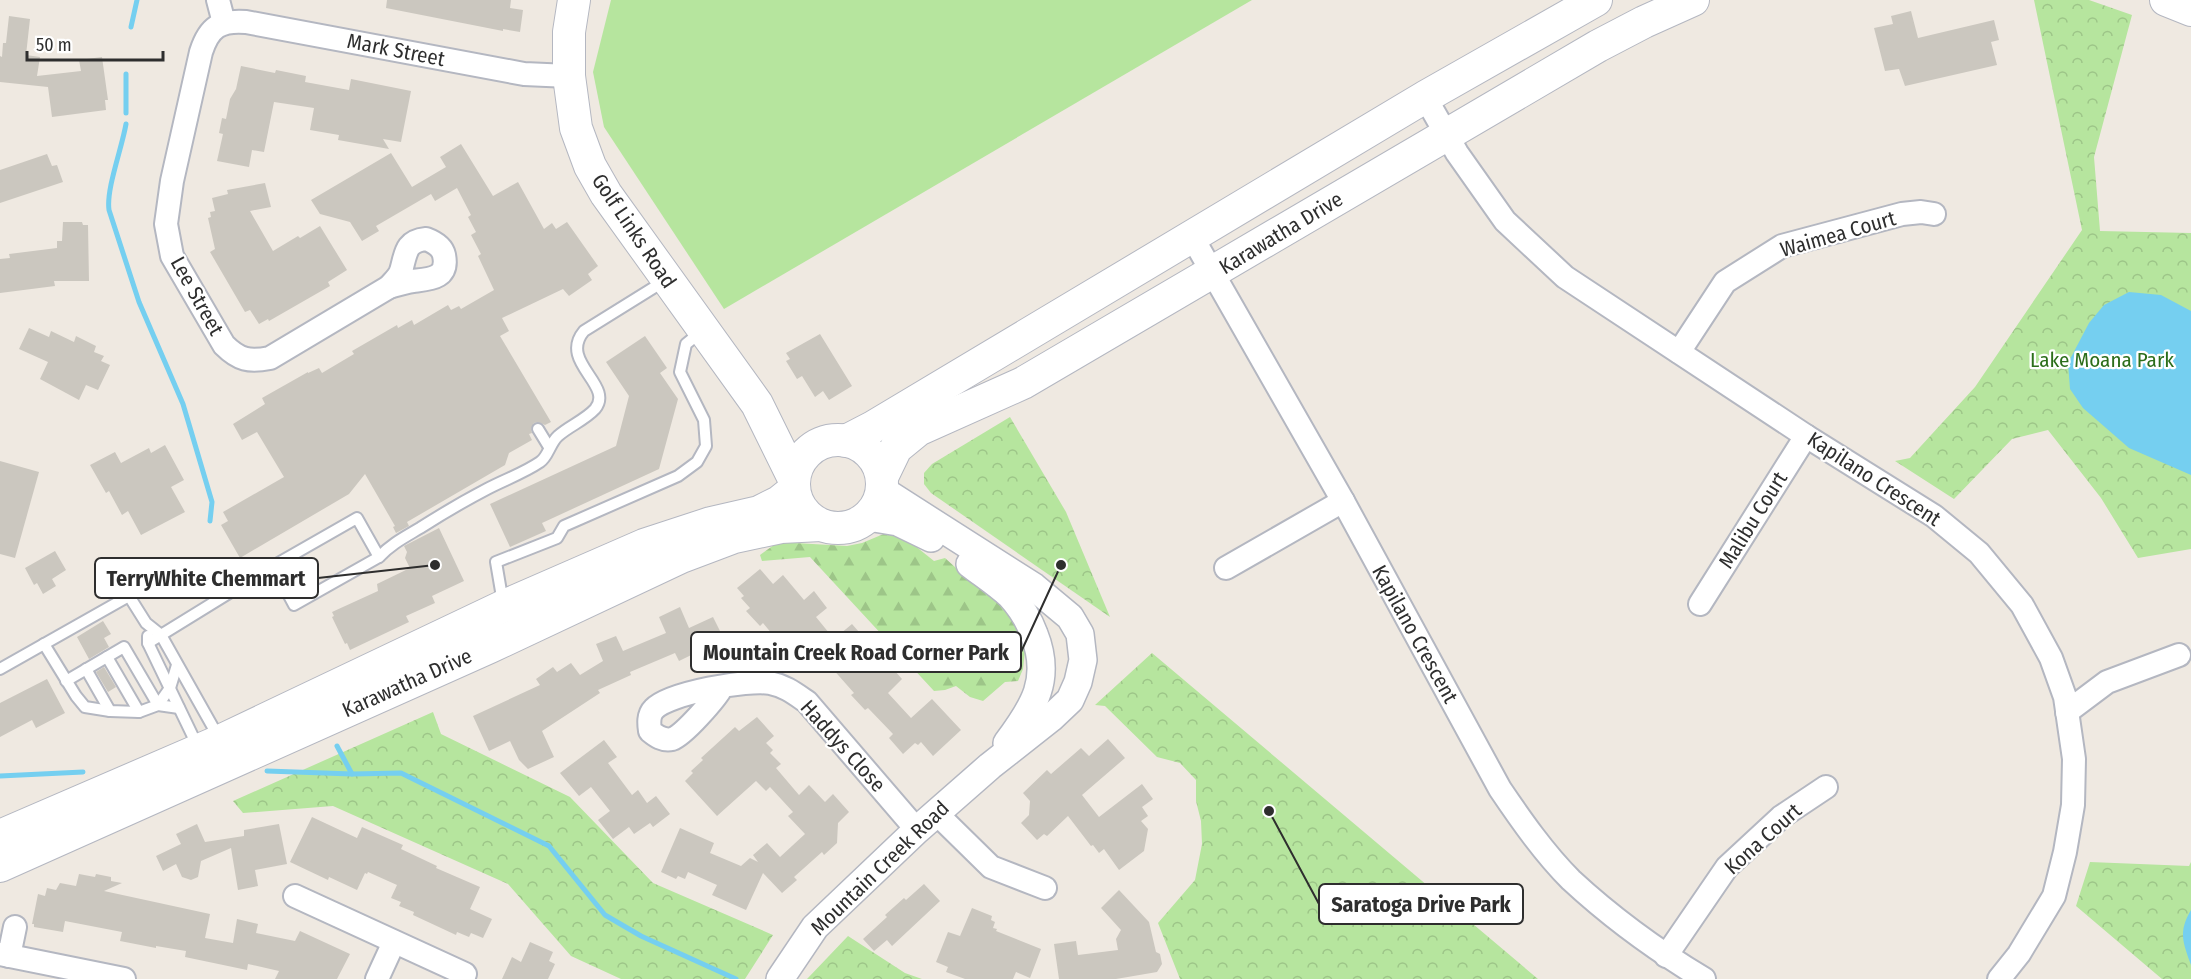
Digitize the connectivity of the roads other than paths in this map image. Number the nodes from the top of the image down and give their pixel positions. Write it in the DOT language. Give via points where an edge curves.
graph roads {
  1 [pos="218,0"];
  2 [pos="574,0"];
  3 [pos="1596,0"];
  4 [pos="1693,0"];
  5 [pos="2166,0"];
  6 [pos="2191,10"];
  7 [pos="224,23"];
  8 [pos="569,76"];
  9 [pos="1425,97"];
  10 [pos="1446,135"];
  11 [pos="1934,214"];
  12 [pos="1191,235"];
  13 [pos="1212,273"];
  14 [pos="666,280"];
  15 [pos="389,287"];
  16 [pos="703,330"];
  17 [pos="1679,351"];
  18 [pos="757,404"];
  19 [pos="538,429"];
  20 [pos="1806,436"];
  21 [pos="831,443"];
  22 [pos="549,447"];
  23 [pos="882,483"];
  24 [pos="794,485"];
  25 [pos="1342,501"];
  26 [pos="868,517"];
  27 [pos="821,525"];
  28 [pos="379,557"];
  29 [pos="273,566"];
  30 [pos="1226,568"];
  31 [pos="1700,604"];
  32 [pos="504,606"];
  33 [pos="146,623"];
  34 [pos="161,635"];
  35 [pos="148,643"];
  36 [pos="44,644"];
  37 [pos="2179,656"];
  38 [pos="107,657"];
  39 [pos="177,665"];
  40 [pos="0,669"];
  41 [pos="86,669"];
  42 [pos="66,681"];
  43 [pos="2107,682"];
  44 [pos="2061,683"];
  45 [pos="722,687"];
  46 [pos="170,688"];
  47 [pos="158,705"];
  48 [pos="178,708"];
  49 [pos="110,711"];
  50 [pos="139,712"];
  51 [pos="2067,712"];
  52 [pos="210,760"];
  53 [pos="990,766"];
  54 [pos="1826,787"];
  55 [pos="927,821"];
  56 [pos="0,836"];
  57 [pos="0,866"];
  58 [pos="1045,888"];
  59 [pos="295,896"];
  60 [pos="15,927"];
  61 [pos="394,942"];
  62 [pos="4,955"];
  63 [pos="1666,956"];
  64 [pos="465,974"];
  65 [pos="124,979"];
  66 [pos="377,979"];
  67 [pos="780,979"];
  68 [pos="1704,979"];
  69 [pos="1999,979"];
  1 -- 7 [label="street"];
  2 -- 8 [label="main road, Golf Links Road"];
  3 -- 9 [label="main road, Karawatha Drive"];
  4 -- 10 [label="main road, Karawatha Drive" via="1598,46"];
  5 -- 6 [label="main road"];
  7 -- 8 [label="street, Mark Street" via="246,22 524,75"];
  7 -- 15 [label="street, Lee Street" via="208,34 201,52 166,224 172,256 224,345 234,355 254,361 270,358"];
  8 -- 14 [label="main road, Golf Links Road" via="576,128 590,166"];
  9 -- 10 [label="street, Kapilano Crescent"];
  9 -- 12 [label="main road, Karawatha Drive"];
  10 -- 13 [label="main road, Karawatha Drive"];
  10 -- 17 [label="street, Kapilano Crescent" via="1505,221 1539,254 1565,277"];
  11 -- 17 [label="street, Waimea Court" via="1902,214 1782,246 1725,282"];
  12 -- 13 [label="street, Kapilano Crescent"];
  12 -- 21 [label="main road, Karawatha Drive" via="873,426"];
  13 -- 23 [label="main road, Karawatha Drive" via="1023,383 918,430 896,448"];
  13 -- 25 [label="street, Kapilano Crescent"];
  14 -- 16 [label="main road, Golf Links Road"];
  14 -- 22 [label="lane" via="580,336 578,356 596,386 597,406 556,437"];
  16 -- 18 [label="main road, Golf Links Road"];
  16 -- 32 [label="lane" via="686,344 680,372 704,420 706,446 697,462 678,476 564,526 557,538 496,562"];
  17 -- 20 [label="street, Kapilano Crescent"];
  18 -- 21 [label="main road, Golf Links Road"];
  18 -- 24 [label="main road, Golf Links Road"];
  19 -- 22 [label="lane"];
  20 -- 31 [label="street, Malibu Court"];
  20 -- 44 [label="street, Kapilano Crescent" via="1934,516 1979,553 2022,605"];
  21 -- 23 [label="main road" via="859,445 870,453 878,464"];
  21 -- 24 [label="main road" via="805,454 797,466"];
  22 -- 28 [label="lane" via="543,461 459,504 392,544"];
  23 -- 26 [label="main road" via="879,500"];
  23 -- 53 [label="street, Mountain Creek Road" via="1034,587 1070,617 1080,634 1083,660 1070,700"];
  24 -- 27 [label="main road" via="802,511"];
  24 -- 32 [label="main road, Karawatha Drive" via="779,502 759,512 644,545"];
  25 -- 30 [label="street"];
  25 -- 63 [label="street, Kapilano Crescent" via="1500,789 1524,825 1570,878"];
  26 -- 27 [label="main road" via="846,528"];
  26 -- 53 [label="street, Mountain Creek Road" via="898,522 951,548 1011,596 1030,622 1043,670 1038,693 1024,721"];
  27 -- 52 [label="main road, Karawatha Drive" via="781,527 734,537 681,557 490,647"];
  28 -- 29 [label="lane" via="357,518"];
  28 -- 29 [label="lane" via="294,605"];
  29 -- 34 [label="lane"];
  32 -- 52 [label="main road, Karawatha Drive"];
  33 -- 34 [label="lane"];
  33 -- 35 [label="lane"];
  33 -- 36 [label="lane" via="129,596"];
  34 -- 35 [label="lane"];
  34 -- 39 [label="lane"];
  35 -- 46 [label="lane"];
  36 -- 40 [label="lane"];
  36 -- 42 [label="lane"];
  37 -- 43 [label="street"];
  38 -- 41 [label="lane"];
  38 -- 47 [label="lane" via="124,647"];
  38 -- 50 [label="lane"];
  39 -- 46 [label="lane"];
  39 -- 52 [label="lane"];
  41 -- 42 [label="lane"];
  41 -- 49 [label="lane"];
  42 -- 49 [label="lane" via="85,707"];
  43 -- 44 [label="street"];
  43 -- 51 [label="street"];
  44 -- 51 [label="street, Kapilano Crescent"];
  45 -- 55 [label="street, Haddys Close" via="752,682 787,687"];
  46 -- 47 [label="lane"];
  46 -- 48 [label="lane"];
  47 -- 48 [label="lane"];
  47 -- 50 [label="lane"];
  48 -- 52 [label="lane"];
  49 -- 50 [label="lane"];
  51 -- 69 [label="street, Kapilano Crescent" via="2074,759 2073,805 2054,896"];
  52 -- 56 [label="main road, Karawatha Drive" via="113,787"];
  52 -- 57 [label="main road, Karawatha Drive"];
  53 -- 55 [label="street, Mountain Creek Road"];
  54 -- 63 [label="street, Kona Court" via="1781,817 1727,867"];
  55 -- 58 [label="street, Haddys Close" via="991,867"];
  55 -- 67 [label="street, Mountain Creek Road" via="815,927"];
  59 -- 61 [label="street"];
  60 -- 62 [label="street"];
  61 -- 64 [label="street"];
  61 -- 66 [label="street"];
  62 -- 65 [label="street"];
  63 -- 68 [label="street, Kapilano Crescent"];
}
